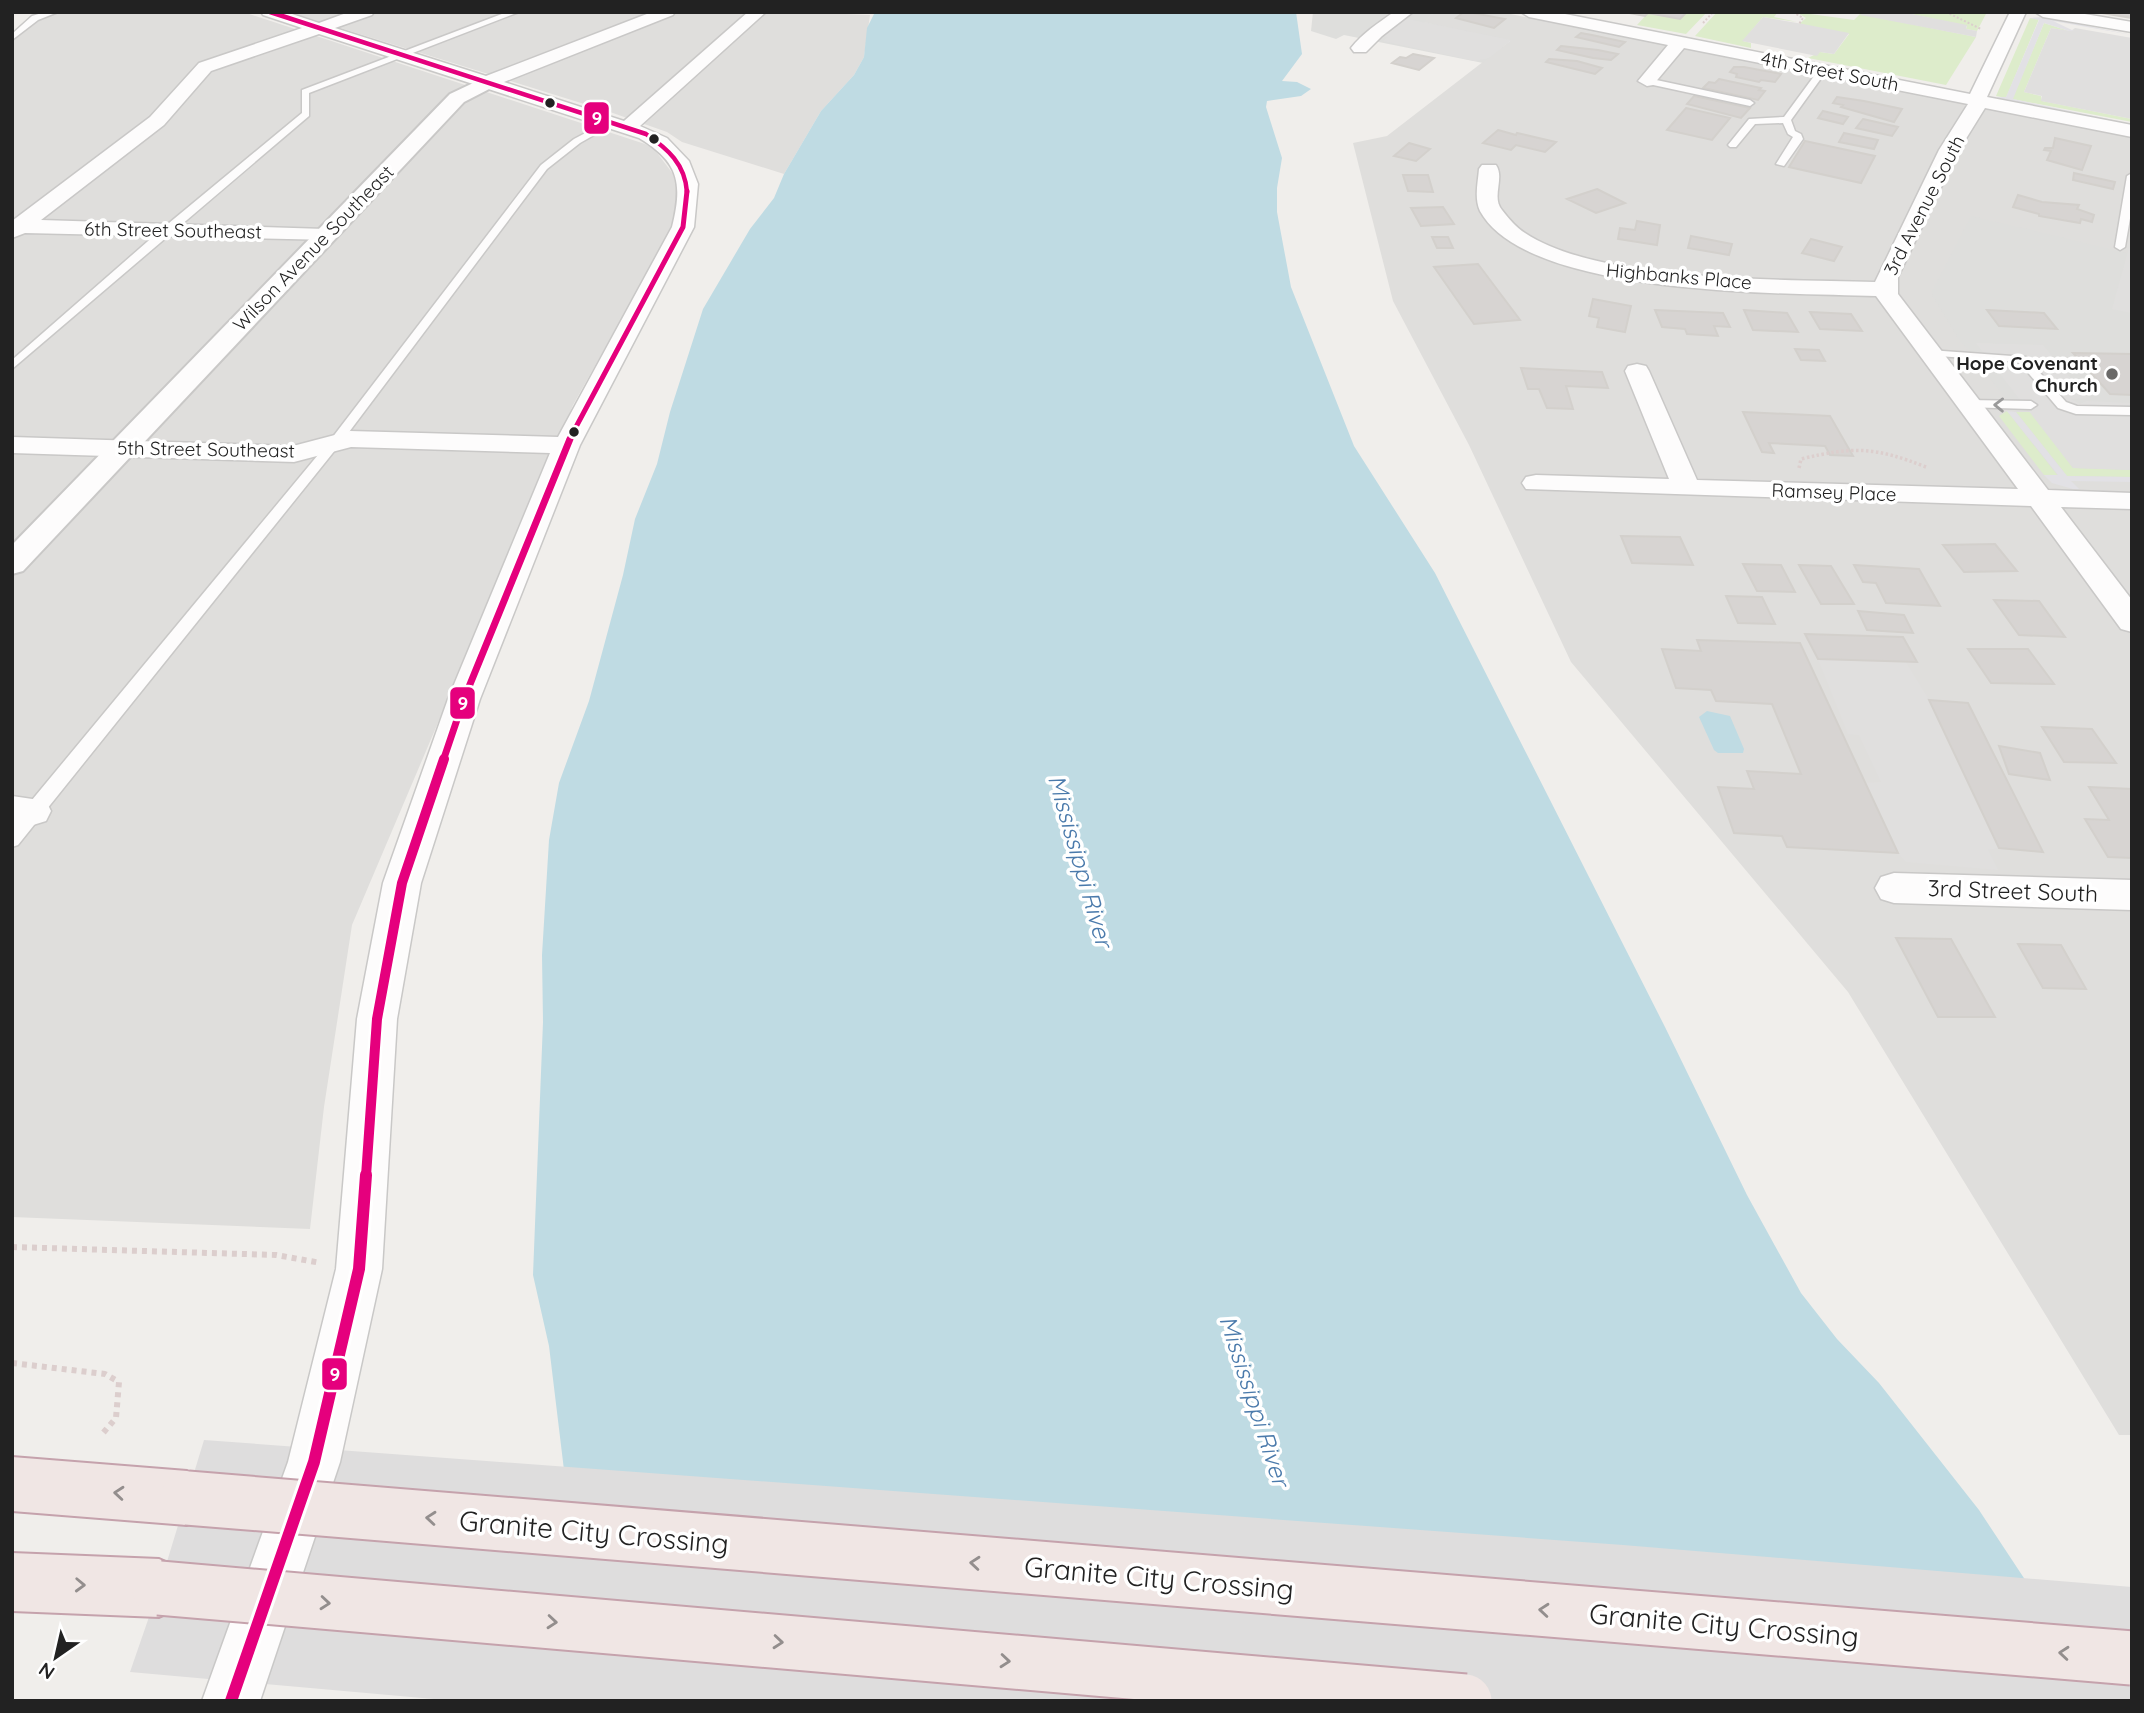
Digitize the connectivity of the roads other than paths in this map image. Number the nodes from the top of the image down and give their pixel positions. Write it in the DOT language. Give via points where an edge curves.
graph roads {
  1 [pos="54,12"];
  2 [pos="269,12"];
  3 [pos="366,12"];
  4 [pos="515,12"];
  5 [pos="667,12"];
  6 [pos="758,12"];
  7 [pos="1405,12"];
  8 [pos="2018,12"];
  9 [pos="2043,12"];
  10 [pos="1537,13"];
  11 [pos="2132,27"];
  12 [pos="319,28"];
  13 [pos="12,38"];
  14 [pos="1680,41"];
  15 [pos="1360,48"];
  16 [pos="400,54"];
  17 [pos="1823,69"];
  18 [pos="1647,81"];
  19 [pos="488,82"];
  20 [pos="1978,100"];
  21 [pos="1750,103"];
  22 [pos="1787,120"];
  23 [pos="621,125"];
  24 [pos="2132,131"];
  25 [pos="1733,145"];
  26 [pos="1781,164"];
  27 [pos="1489,169"];
  28 [pos="2132,176"];
  29 [pos="16,229"];
  30 [pos="167,230"];
  31 [pos="326,235"];
  32 [pos="2120,247"];
  33 [pos="1885,289"];
  34 [pos="1929,353"];
  35 [pos="12,366"];
  36 [pos="1637,372"];
  37 [pos="1967,404"];
  38 [pos="2031,405"];
  39 [pos="2132,411"];
  40 [pos="336,441"];
  41 [pos="12,444"];
  42 [pos="566,445"];
  43 [pos="124,447"];
  44 [pos="1536,483"];
  45 [pos="1686,487"];
  46 [pos="2038,498"];
  47 [pos="2132,502"];
  48 [pos="12,564"];
  49 [pos="2132,622"];
  50 [pos="22,810"];
  51 [pos="12,840"];
  52 [pos="1894,888"];
  53 [pos="2132,895"];
  54 [pos="12,1484"];
  55 [pos="12,1582"];
  56 [pos="2132,1658"];
  57 [pos="231,1701"];
  58 [pos="1465,1701"];
  1 -- 13 [label="lane" via="35,18"];
  2 -- 12 [label="street"];
  3 -- 12 [label="street"];
  4 -- 16 [label="lane"];
  5 -- 19 [label="street, Wilson Avenue Southeast"];
  6 -- 23 [label="street"];
  7 -- 15 [label="street"];
  8 -- 20 [label="street, 3rd Avenue South"];
  9 -- 11 [label="street"];
  10 -- 14 [label="street, 4th Street South"];
  12 -- 16 [label="street"];
  12 -- 29 [label="street" via="205,67 157,121"];
  14 -- 17 [label="street, 4th Street South"];
  14 -- 18 [label="street"];
  16 -- 19 [label="street"];
  16 -- 30 [label="lane" via="304,92 306,114"];
  17 -- 20 [label="street, 4th Street South"];
  17 -- 22 [label="lane"];
  18 -- 21 [label="lane"];
  19 -- 23 [label="street"];
  19 -- 31 [label="street, Wilson Avenue Southeast" via="457,98"];
  20 -- 24 [label="street, 4th Street South"];
  20 -- 33 [label="street, 3rd Avenue South" via="1886,277"];
  22 -- 25 [label="lane" via="1752,121"];
  22 -- 26 [label="lane" via="1798,139"];
  23 -- 40 [label="lane" via="577,141 544,167"];
  23 -- 42 [label="street" via="660,141 681,163 690,194 688,210"];
  27 -- 33 [label="street, Highbanks Place" via="1487,195 1498,220 1516,238 1576,262 1646,276"];
  28 -- 32 [label="lane"];
  29 -- 30 [label="street, 6th Street Southeast"];
  30 -- 31 [label="street, 6th Street Southeast"];
  30 -- 35 [label="lane"];
  31 -- 43 [label="street, Wilson Avenue Southeast"];
  33 -- 34 [label="street, 3rd Avenue South"];
  34 -- 37 [label="street, 3rd Avenue South"];
  34 -- 39 [label="lane" via="2022,359 2067,408"];
  36 -- 45 [label="street"];
  38 -- 37 [label="lane, one-way"];
  37 -- 46 [label="street, 3rd Avenue South"];
  40 -- 42 [label="street, 5th Street Southeast"];
  40 -- 43 [label="street, 5th Street Southeast" via="294,454"];
  40 -- 50 [label="lane"];
  41 -- 43 [label="street, 5th Street Southeast"];
  42 -- 57 [label="street" via="464,699 402,883 377,1019 359,1269 314,1462"];
  43 -- 48 [label="street, Wilson Avenue Southeast"];
  44 -- 45 [label="street, Ramsey Place"];
  45 -- 46 [label="street, Ramsey Place"];
  46 -- 47 [label="street, Ramsey Place"];
  46 -- 49 [label="street, 3rd Avenue South"];
  50 -- 51 [label="lane"];
  52 -- 53 [label="street, 3rd Street South"];
  56 -- 54 [label="highway, Granite City Crossing, one-way, bridge"];
  55 -- 58 [label="highway, one-way, bridge" via="159,1588"];
}
